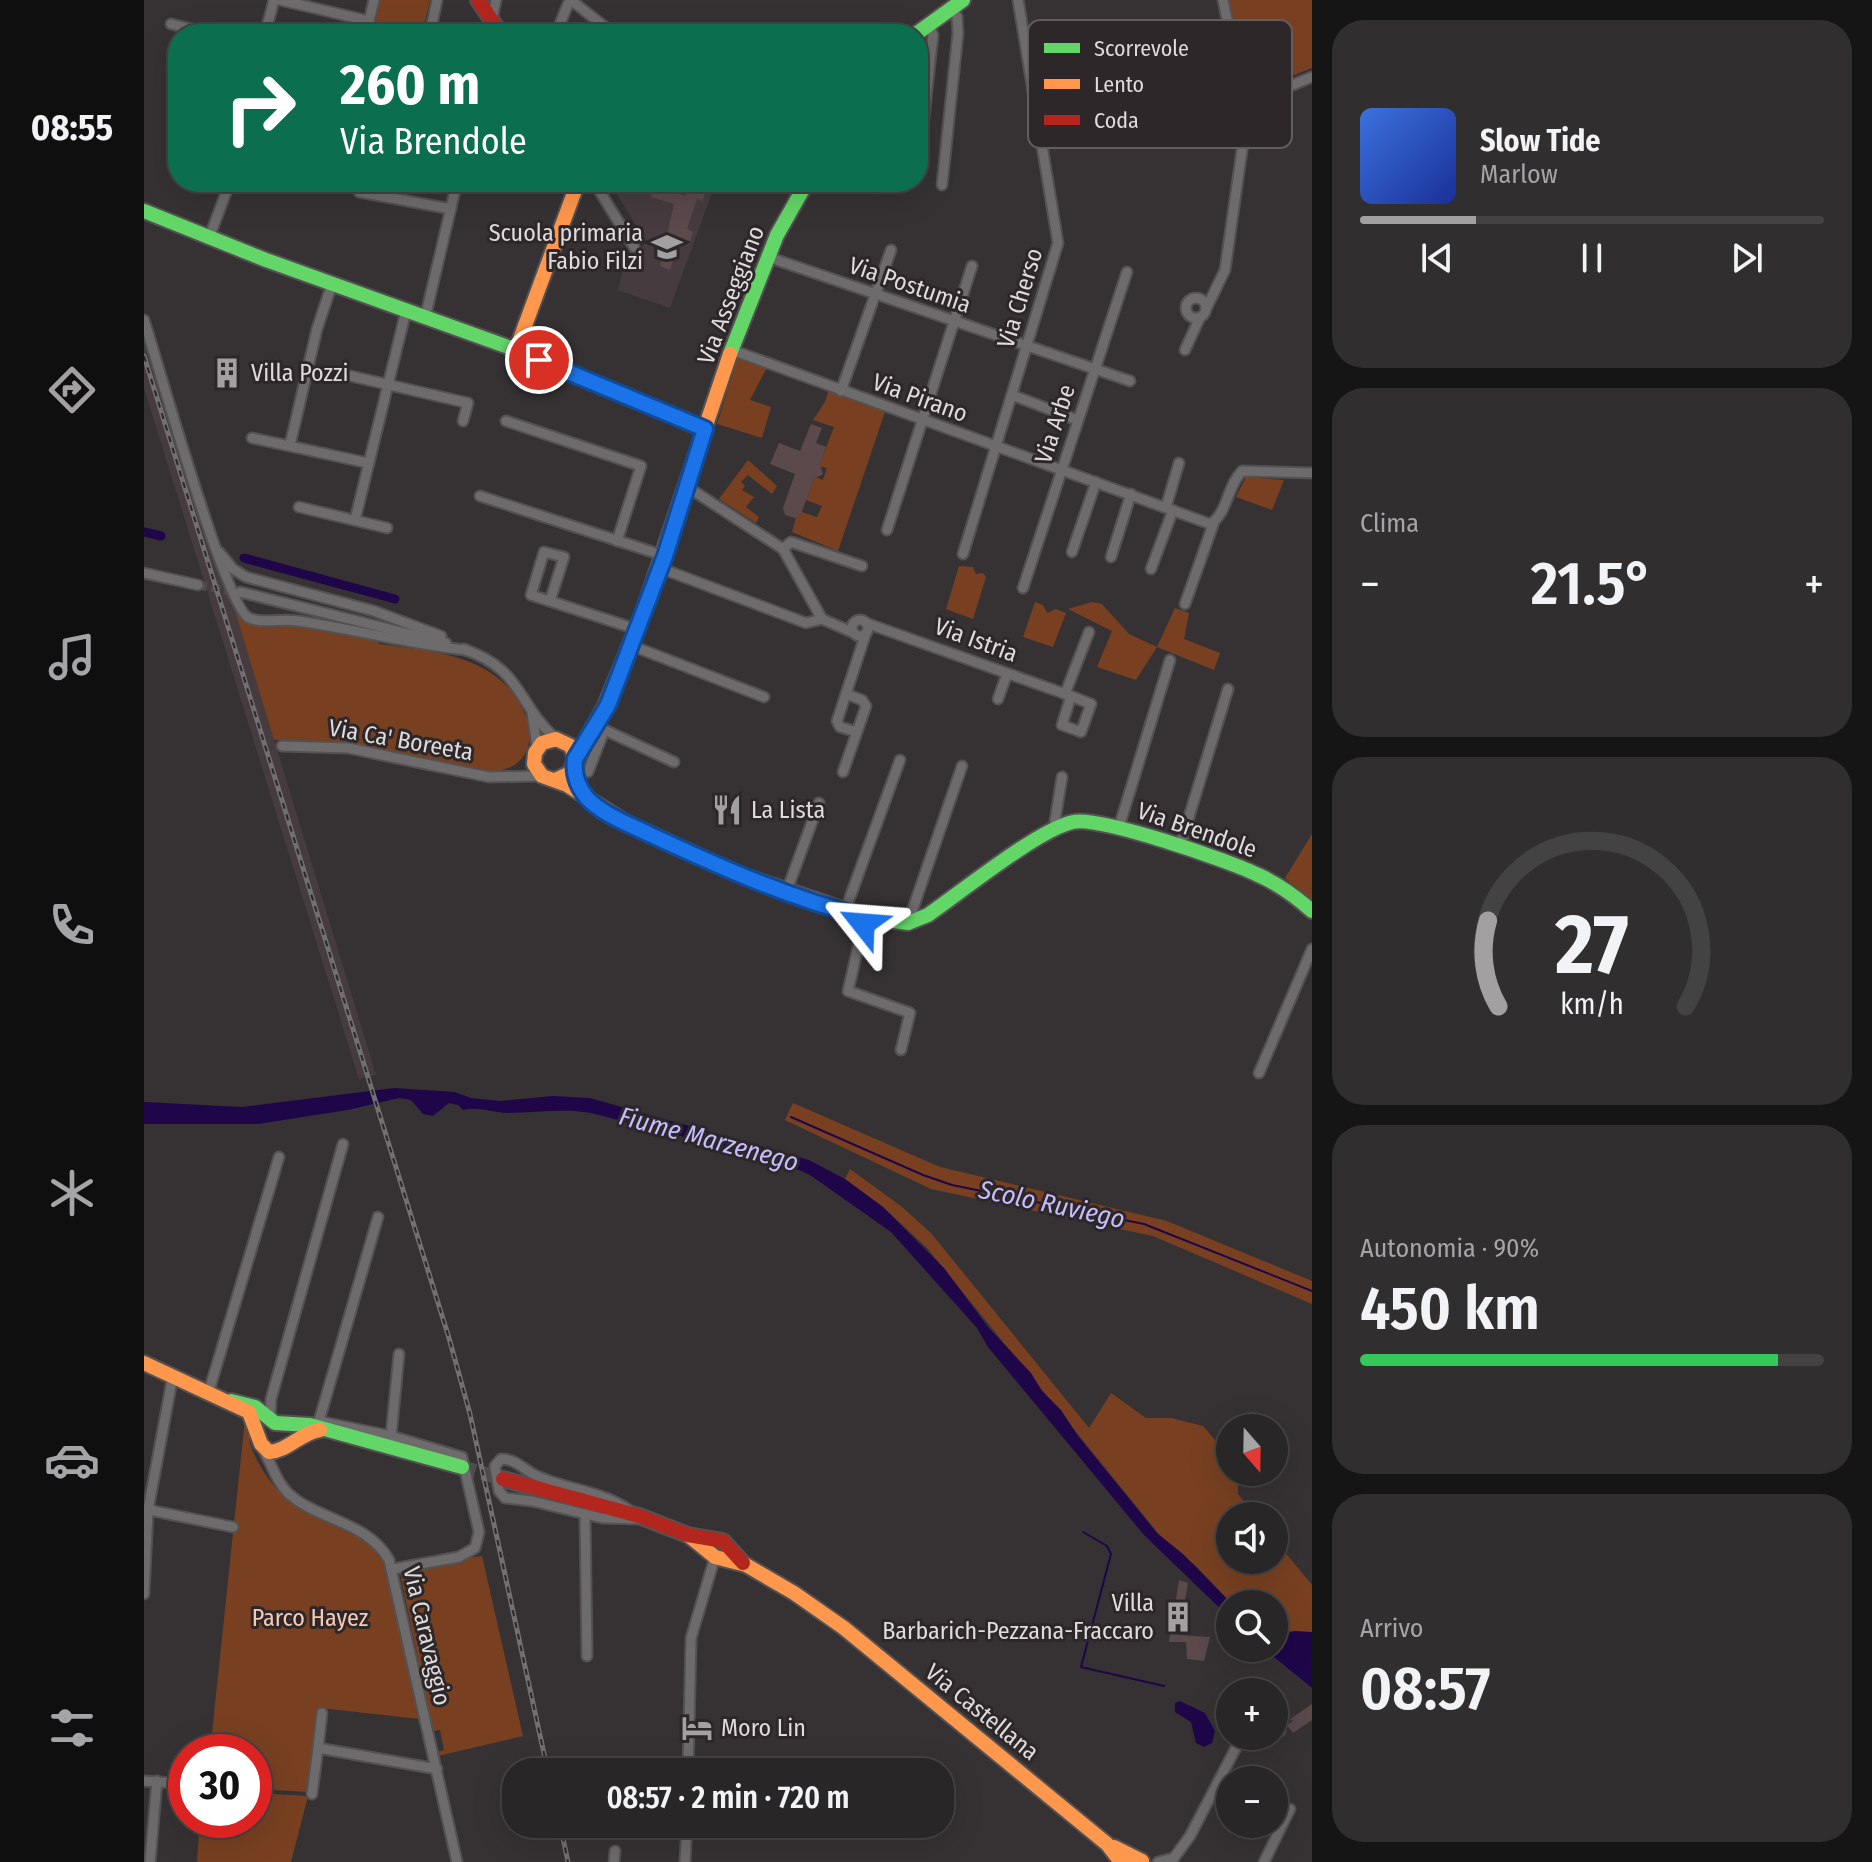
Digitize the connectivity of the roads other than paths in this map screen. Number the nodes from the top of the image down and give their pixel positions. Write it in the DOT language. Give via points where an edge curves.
graph roads {
  1 [pos="277,0"];
  2 [pos="374,0"];
  3 [pos="437,0"];
  4 [pos="478,0"];
  5 [pos="495,0"];
  6 [pos="1018,0"];
  7 [pos="1223,0"];
  8 [pos="958,4"];
  9 [pos="1227,20"];
  10 [pos="369,21"];
  11 [pos="269,24"];
  12 [pos="368,24"];
  13 [pos="432,24"];
  14 [pos="489,24"];
  15 [pos="491,24"];
  16 [pos="560,24"];
  17 [pos="601,24"];
  18 [pos="928,26"];
  19 [pos="928,33"];
  20 [pos="1028,61"];
  21 [pos="1312,77"];
  22 [pos="928,81"];
  23 [pos="1292,85"];
  24 [pos="1042,148"];
  25 [pos="1243,148"];
  26 [pos="942,185"];
  27 [pos="226,192"];
  28 [pos="359,192"];
  29 [pos="455,192"];
  30 [pos="574,192"];
  31 [pos="600,192"];
  32 [pos="800,192"];
  33 [pos="451,209"];
  34 [pos="145,212"];
  35 [pos="209,238"];
  36 [pos="634,247"];
  37 [pos="891,250"];
  38 [pos="768,257"];
  39 [pos="972,266"];
  40 [pos="1127,272"];
  41 [pos="1220,281"];
  42 [pos="332,284"];
  43 [pos="876,295"];
  44 [pos="1198,298"];
  45 [pos="406,311"];
  46 [pos="1203,313"];
  47 [pos="425,318"];
  48 [pos="144,320"];
  49 [pos="954,321"];
  50 [pos="1027,346"];
  51 [pos="516,350"];
  52 [pos="732,350"];
  53 [pos="1185,350"];
  54 [pos="1094,369"];
  55 [pos="342,374"];
  56 [pos="1130,381"];
  57 [pos="386,384"];
  58 [pos="841,391"];
  59 [pos="1012,395"];
  60 [pos="922,419"];
  61 [pos="1077,420"];
  62 [pos="463,421"];
  63 [pos="506,421"];
  64 [pos="705,429"];
  65 [pos="252,438"];
  66 [pos="290,445"];
  67 [pos="997,446"];
  68 [pos="368,463"];
  69 [pos="1179,463"];
  70 [pos="1061,469"];
  71 [pos="1312,473"];
  72 [pos="1096,482"];
  73 [pos="689,488"];
  74 [pos="1131,494"];
  75 [pos="480,496"];
  76 [pos="299,507"];
  77 [pos="1169,508"];
  78 [pos="355,520"];
  79 [pos="1214,522"];
  80 [pos="387,528"];
  81 [pos="887,530"];
  82 [pos="617,541"];
  83 [pos="215,546"];
  84 [pos="783,549"];
  85 [pos="1072,552"];
  86 [pos="963,554"];
  87 [pos="1111,557"];
  88 [pos="662,562"];
  89 [pos="862,566"];
  90 [pos="1151,569"];
  91 [pos="144,573"];
  92 [pos="198,585"];
  93 [pos="1023,588"];
  94 [pos="240,592"];
  95 [pos="550,601"];
  96 [pos="1185,604"];
  97 [pos="822,619"];
  98 [pos="866,628"];
  99 [pos="636,629"];
  100 [pos="1089,632"];
  101 [pos="630,645"];
  102 [pos="466,650"];
  103 [pos="1170,660"];
  104 [pos="1007,674"];
  105 [pos="1228,689"];
  106 [pos="846,694"];
  107 [pos="764,697"];
  108 [pos="998,699"];
  109 [pos="531,709"];
  110 [pos="598,729"];
  111 [pos="857,732"];
  112 [pos="561,740"];
  113 [pos="282,746"];
  114 [pos="535,752"];
  115 [pos="900,760"];
  116 [pos="674,762"];
  117 [pos="579,766"];
  118 [pos="962,766"];
  119 [pos="843,772"];
  120 [pos="513,775"];
  121 [pos="1062,777"];
  122 [pos="548,778"];
  123 [pos="589,800"];
  124 [pos="819,803"];
  125 [pos="1058,827"];
  126 [pos="1119,827"];
  127 [pos="1180,846"];
  128 [pos="786,893"];
  129 [pos="845,911"];
  130 [pos="1312,911"];
  131 [pos="865,917"];
  132 [pos="908,923"];
  133 [pos="1312,949"];
  134 [pos="901,1050"];
  135 [pos="1259,1073"];
  136 [pos="343,1144"];
  137 [pos="279,1157"];
  138 [pos="378,1217"];
  139 [pos="399,1354"];
  140 [pos="144,1363"];
  141 [pos="173,1375"];
  142 [pos="209,1391"];
  143 [pos="271,1396"];
  144 [pos="231,1401"];
  145 [pos="248,1404"];
  146 [pos="275,1422"];
  147 [pos="322,1426"];
  148 [pos="391,1436"];
  149 [pos="260,1441"];
  150 [pos="287,1445"];
  151 [pos="462,1467"];
  152 [pos="277,1475"];
  153 [pos="503,1479"];
  154 [pos="146,1510"];
  155 [pos="585,1514"];
  156 [pos="642,1517"];
  157 [pos="233,1527"];
  158 [pos="718,1550"];
  159 [pos="393,1569"];
  160 [pos="144,1594"];
  161 [pos="587,1656"];
  162 [pos="322,1713"];
  163 [pos="318,1748"];
  164 [pos="1235,1750"];
  165 [pos="688,1758"];
  166 [pos="437,1769"];
  167 [pos="144,1781"];
  168 [pos="157,1781"];
  169 [pos="168,1782"];
  170 [pos="312,1794"];
  171 [pos="1290,1809"];
  172 [pos="686,1838"];
  173 [pos="1107,1844"];
  174 [pos="615,1851"];
  175 [pos="1172,1860"];
  176 [pos="150,1862"];
  177 [pos="457,1862"];
  178 [pos="614,1862"];
  179 [pos="685,1862"];
  180 [pos="1121,1862"];
  181 [pos="1147,1862"];
  182 [pos="1264,1862"];
  1 -- 10 [label="street"];
  1 -- 11 [label="street"];
  2 -- 10 [label="street"];
  3 -- 13 [label="street"];
  4 -- 5 [label="street"];
  4 -- 14 [label="street"];
  5 -- 15 [label="street"];
  6 -- 20 [label="street, Via Cherso"];
  7 -- 9 [label="street"];
  8 -- 18 [label="street"];
  8 -- 26 [label="street"];
  10 -- 12 [label="street"];
  16 -- 17 [label="street" via="572,1"];
  19 -- 22 [label="street" via="933,35"];
  21 -- 23 [label="street"];
  24 -- 50 [label="street, Via Cherso" via="1058,243"];
  25 -- 41 [label="street"];
  27 -- 35 [label="street"];
  28 -- 33 [label="street"];
  29 -- 33 [label="street"];
  30 -- 51 [label="street"];
  31 -- 36 [label="street"];
  32 -- 38 [label="street, Via Asseggiano"];
  33 -- 47 [label="street"];
  34 -- 35 [label="street"];
  35 -- 42 [label="street"];
  37 -- 43 [label="street"];
  38 -- 43 [label="street, Via Postumia"];
  38 -- 52 [label="street, Via Asseggiano"];
  39 -- 49 [label="street"];
  40 -- 54 [label="street, Via Arbe"];
  41 -- 44 [label="street"];
  41 -- 46 [label="street"];
  42 -- 45 [label="street"];
  42 -- 66 [label="street"];
  43 -- 49 [label="street, Via Postumia"];
  43 -- 58 [label="street"];
  44 -- 46 [label="street" via="1204,302"];
  44 -- 46 [label="street" via="1186,308 1191,317"];
  45 -- 47 [label="street"];
  45 -- 57 [label="street"];
  46 -- 53 [label="street"];
  47 -- 51 [label="street"];
  48 -- 83 [label="street"];
  49 -- 50 [label="street, Via Postumia"];
  49 -- 60 [label="street"];
  50 -- 54 [label="street, Via Postumia"];
  50 -- 59 [label="street, Via Cherso"];
  51 -- 64 [label="street"];
  52 -- 58 [label="street, Via Pirano"];
  52 -- 64 [label="street, Via Asseggiano"];
  54 -- 56 [label="street, Via Postumia"];
  54 -- 61 [label="street, Via Arbe"];
  55 -- 57 [label="street"];
  57 -- 62 [label="street" via="468,403"];
  57 -- 68 [label="street"];
  58 -- 60 [label="street, Via Pirano"];
  59 -- 61 [label="street"];
  59 -- 67 [label="street, Via Cherso"];
  60 -- 67 [label="street, Via Pirano"];
  60 -- 81 [label="street"];
  61 -- 70 [label="street, Via Arbe"];
  63 -- 82 [label="street" via="641,466"];
  64 -- 73 [label="street"];
  65 -- 66 [label="street"];
  66 -- 68 [label="street"];
  67 -- 70 [label="street, Via Pirano"];
  67 -- 86 [label="street, Via Cherso"];
  68 -- 78 [label="street"];
  69 -- 77 [label="street"];
  70 -- 72 [label="street, Via Pirano"];
  70 -- 93 [label="street, Via Arbe"];
  71 -- 79 [label="street" via="1242,471"];
  72 -- 74 [label="street, Via Pirano"];
  72 -- 85 [label="street"];
  73 -- 84 [label="street"];
  73 -- 88 [label="street"];
  74 -- 77 [label="street, Via Pirano"];
  74 -- 87 [label="street"];
  75 -- 82 [label="street"];
  76 -- 78 [label="street"];
  77 -- 79 [label="street, Via Pirano"];
  77 -- 90 [label="street"];
  78 -- 80 [label="street"];
  79 -- 96 [label="street"];
  82 -- 88 [label="street"];
  83 -- 102 [label="street" via="246,577 374,611"];
  83 -- 102 [label="street" via="239,610 250,619 290,619"];
  84 -- 89 [label="street" via="791,542"];
  84 -- 97 [label="street"];
  88 -- 97 [label="street" via="806,623"];
  88 -- 99 [label="street"];
  91 -- 92 [label="street"];
  94 -- 102 [label="street"];
  95 -- 95 [label="street" via="531,595 544,552 564,557"];
  95 -- 99 [label="street"];
  97 -- 98 [label="street" via="854,633 855,621"];
  98 -- 104 [label="street, Via Istria"];
  98 -- 106 [label="street"];
  99 -- 101 [label="street"];
  100 -- 104 [label="street, Via Istria" via="1068,695"];
  101 -- 107 [label="street"];
  101 -- 110 [label="street"];
  102 -- 109 [label="street" via="503,669"];
  103 -- 126 [label="street"];
  104 -- 108 [label="street"];
  105 -- 127 [label="street"];
  106 -- 111 [label="street" via="866,704"];
  106 -- 111 [label="street" via="837,724"];
  109 -- 112 [label="street"];
  109 -- 114 [label="street"];
  110 -- 112 [label="street" via="579,739"];
  110 -- 116 [label="street"];
  110 -- 117 [label="street"];
  111 -- 119 [label="street"];
  112 -- 114 [label="street" via="548,739"];
  112 -- 117 [label="street"];
  113 -- 120 [label="street, Via Ca' Boreeta" via="348,748 489,777"];
  114 -- 120 [label="street"];
  114 -- 122 [label="street" via="537,771"];
  115 -- 129 [label="street"];
  117 -- 122 [label="street" via="566,777"];
  117 -- 123 [label="street" via="576,781"];
  118 -- 132 [label="street"];
  120 -- 122 [label="street, Via Ca' Boreeta"];
  121 -- 125 [label="street"];
  122 -- 123 [label="street"];
  123 -- 128 [label="street" via="627,823"];
  124 -- 128 [label="street"];
  125 -- 126 [label="street, Via Brendole" via="1081,821"];
  125 -- 132 [label="street, Via Brendole" via="939,908"];
  126 -- 127 [label="street, Via Brendole"];
  127 -- 130 [label="street, Via Brendole" via="1265,877"];
  128 -- 129 [label="street"];
  129 -- 131 [label="street"];
  131 -- 132 [label="street"];
  131 -- 134 [label="street" via="848,991 910,1013"];
  133 -- 135 [label="street"];
  136 -- 143 [label="street"];
  137 -- 142 [label="street"];
  138 -- 147 [label="street"];
  139 -- 148 [label="street"];
  140 -- 141 [label="street"];
  141 -- 142 [label="street"];
  141 -- 154 [label="street"];
  142 -- 144 [label="street"];
  143 -- 145 [label="street"];
  143 -- 146 [label="street"];
  144 -- 145 [label="street"];
  144 -- 149 [label="street" via="255,1417"];
  145 -- 146 [label="street"];
  146 -- 147 [label="street"];
  146 -- 149 [label="street" via="265,1426"];
  146 -- 150 [label="street" via="287,1432"];
  147 -- 148 [label="street"];
  147 -- 150 [label="street"];
  147 -- 151 [label="street"];
  148 -- 159 [label="street" via="462,1457 479,1532 475,1548 465,1555"];
  149 -- 150 [label="street" via="272,1453"];
  149 -- 152 [label="street, Via Caravaggio"];
  150 -- 152 [label="street"];
  152 -- 159 [label="street, Via Caravaggio" via="292,1496 378,1544"];
  153 -- 156 [label="street"];
  154 -- 157 [label="street"];
  154 -- 160 [label="street"];
  155 -- 156 [label="street"];
  155 -- 156 [label="street" via="505,1498 496,1464 512,1460 540,1477 608,1497"];
  155 -- 161 [label="street"];
  156 -- 158 [label="street"];
  158 -- 165 [label="street" via="691,1638"];
  158 -- 173 [label="street, Via Castellana" via="852,1633"];
  159 -- 166 [label="street, Via Caravaggio"];
  162 -- 163 [label="street"];
  163 -- 166 [label="street"];
  163 -- 170 [label="street"];
  164 -- 175 [label="street"];
  166 -- 177 [label="street, Via Caravaggio"];
  167 -- 168 [label="street"];
  168 -- 169 [label="street"];
  168 -- 176 [label="street"];
  171 -- 182 [label="street"];
  172 -- 179 [label="street"];
  173 -- 180 [label="street, Via Castellana"];
  173 -- 181 [label="street, Via Castellana"];
  174 -- 178 [label="street"];
  175 -- 181 [label="street"];
}
